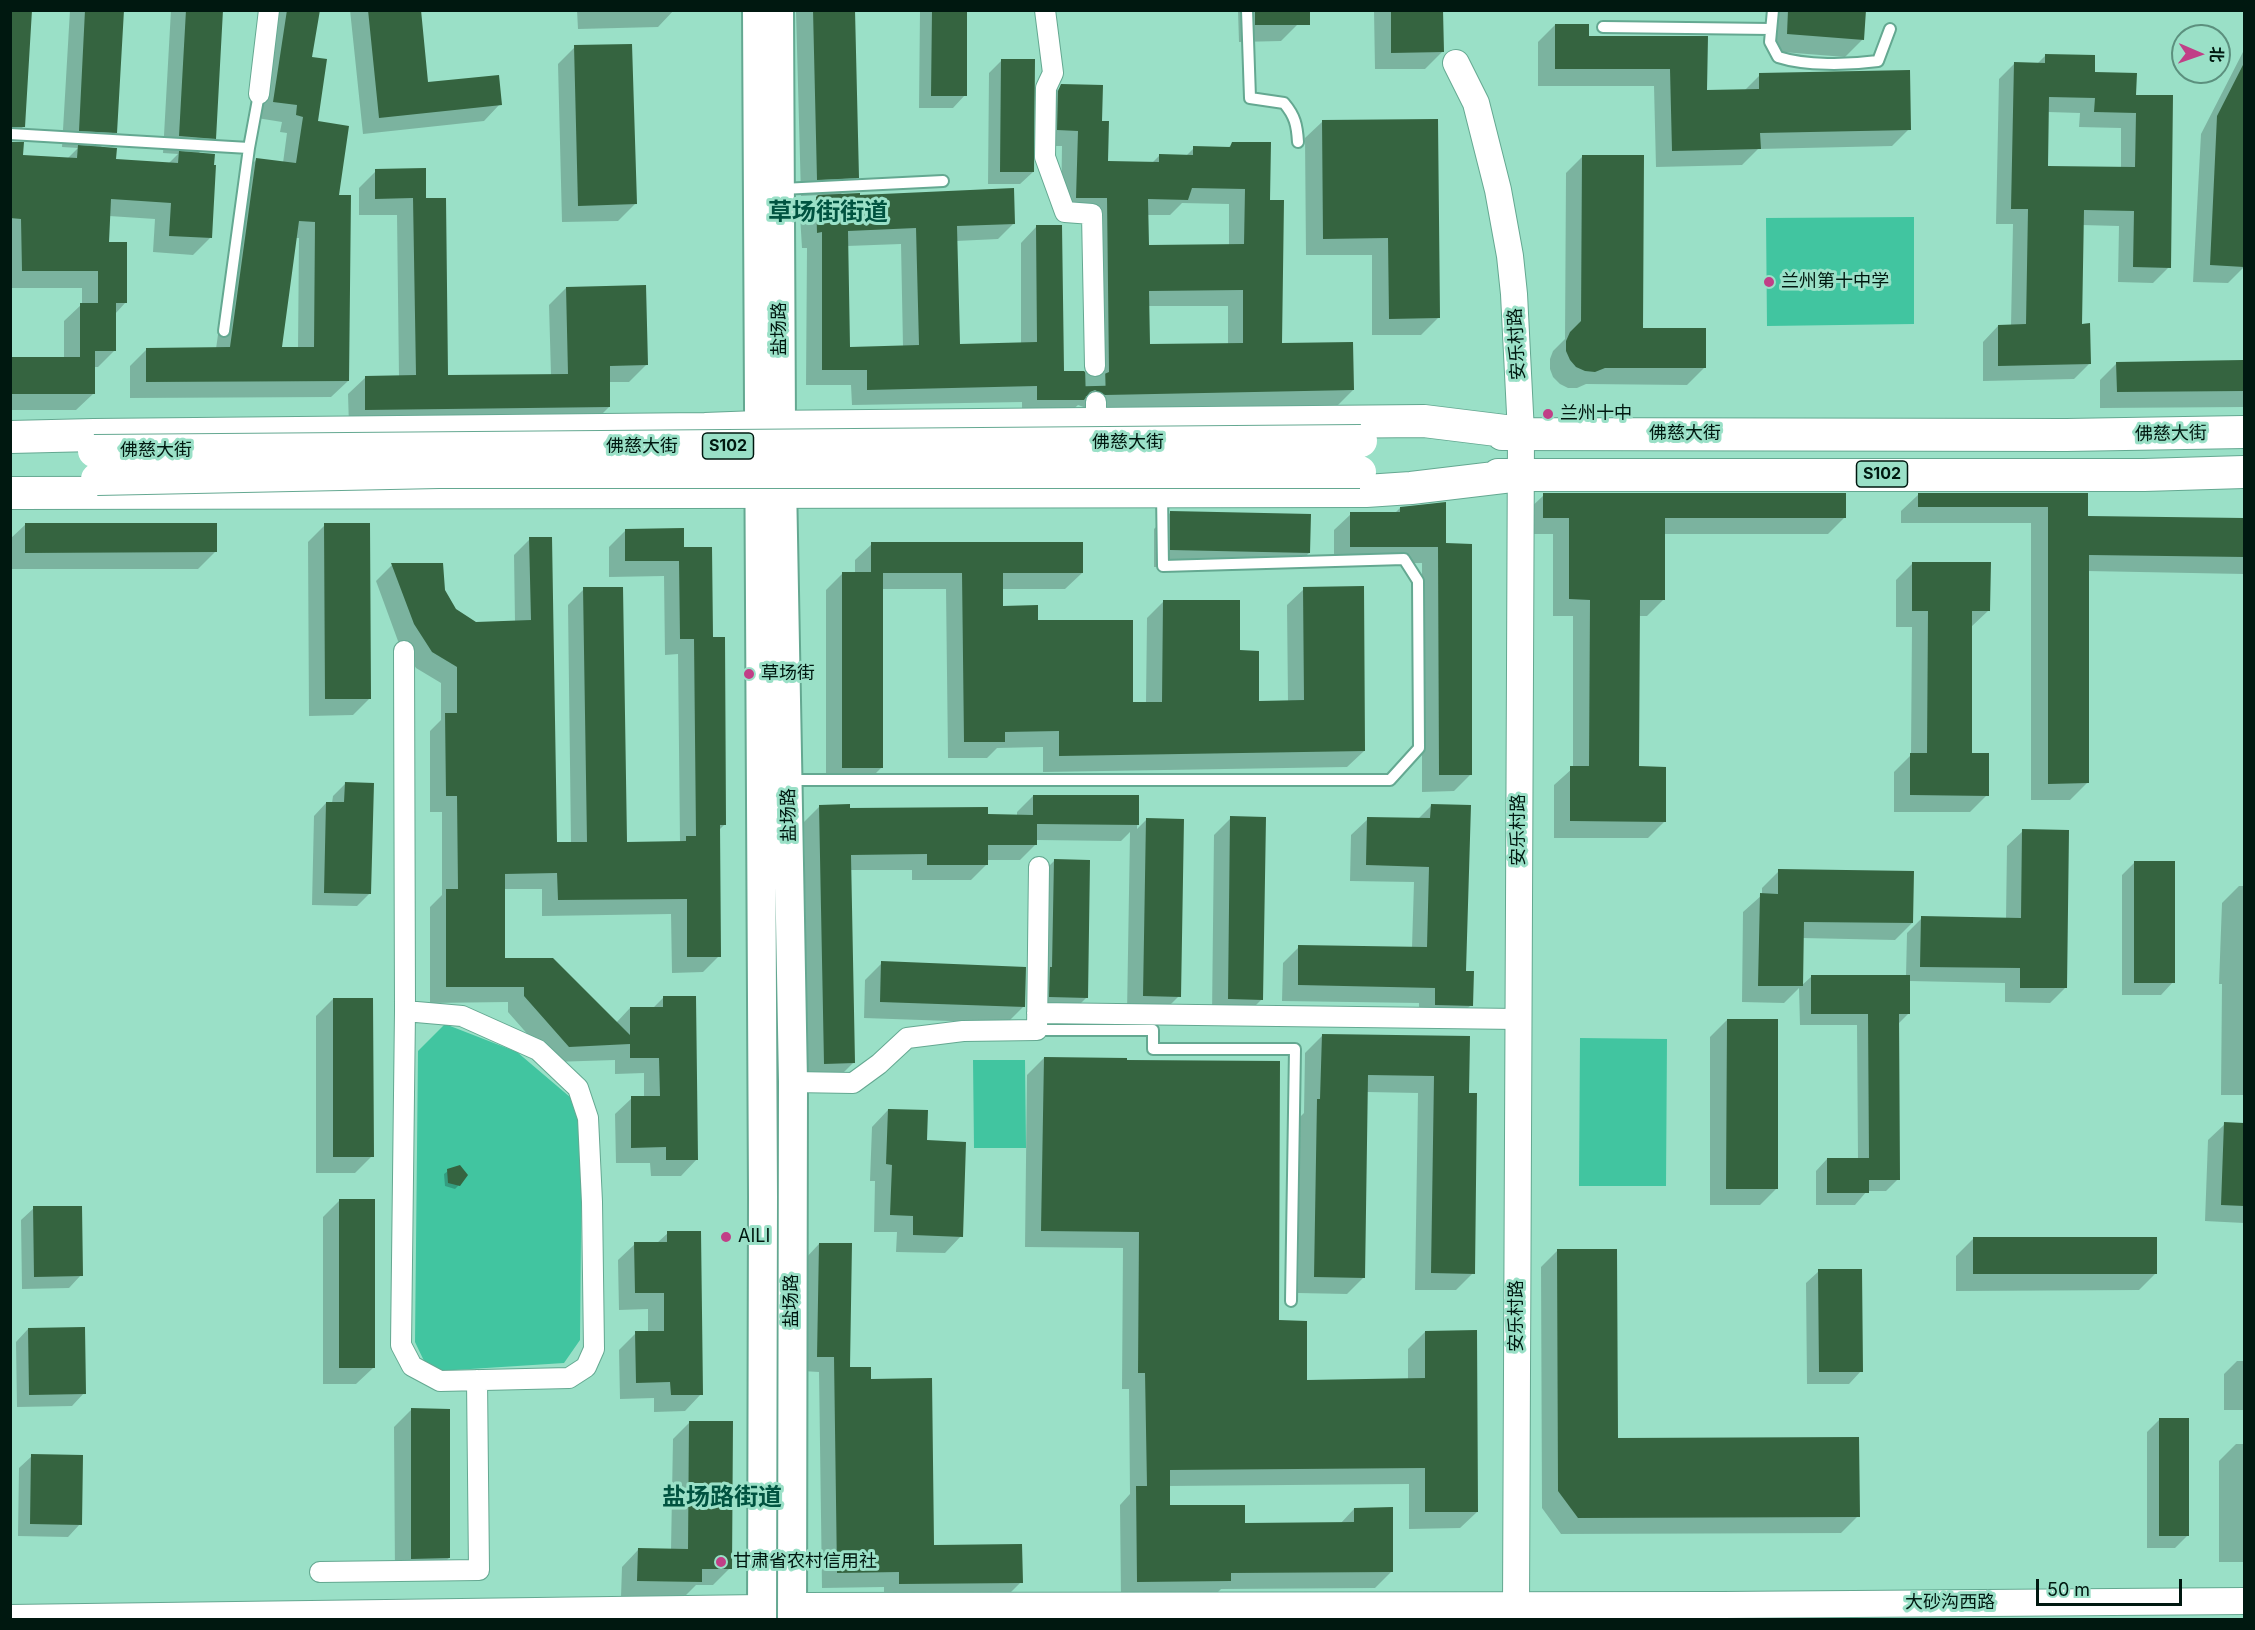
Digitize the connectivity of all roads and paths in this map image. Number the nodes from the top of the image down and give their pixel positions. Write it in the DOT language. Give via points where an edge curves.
graph roads {
  1 [pos="269,10"];
  2 [pos="757,10"];
  3 [pos="779,10"];
  4 [pos="1046,10"];
  5 [pos="1247,10"];
  6 [pos="1773,10"];
  7 [pos="1603,27"];
  8 [pos="1771,29"];
  9 [pos="1890,29"];
  10 [pos="1456,63"];
  11 [pos="259,94"];
  12 [pos="10,134"];
  13 [pos="1298,142"];
  14 [pos="249,148"];
  15 [pos="943,181"];
  16 [pos="779,189"];
  17 [pos="224,331"];
  18 [pos="1095,366"];
  19 [pos="770,427"];
  20 [pos="2244,432"];
  21 [pos="1521,434"];
  22 [pos="10,437"];
  23 [pos="10,452"];
  24 [pos="96,465"];
  25 [pos="2244,472"];
  26 [pos="1520,476"];
  27 [pos="10,479"];
  28 [pos="1162,491"];
  29 [pos="10,492"];
  30 [pos="771,492"];
  31 [pos="404,651"];
  32 [pos="789,780"];
  33 [pos="1039,867"];
  34 [pos="405,1011"];
  35 [pos="1518,1019"];
  36 [pos="1037,1022"];
  37 [pos="793,1082"];
  38 [pos="1291,1301"];
  39 [pos="477,1380"];
  40 [pos="320,1572"];
  41 [pos="2244,1601"];
  42 [pos="1516,1605"];
  43 [pos="792,1613"];
  44 [pos="762,1614"];
  45 [pos="10,1618"];
  1 -- 11 [label="street"];
  2 -- 19 [label="main road, 盐场路"];
  3 -- 16 [label="main road, 盐场路"];
  4 -- 18 [label="street" via="1053,73 1046,88 1045,157 1065,212 1092,214"];
  5 -- 13 [label="lane" via="1250,98 1284,103 1298,127"];
  6 -- 8 [label="lane"];
  7 -- 8 [label="lane"];
  8 -- 9 [label="lane" via="1770,42 1778,57 1795,63 1878,61"];
  10 -- 21 [label="street, 安乐村路" via="1476,103 1508,245"];
  11 -- 14 [label="lane"];
  12 -- 14 [label="lane"];
  14 -- 17 [label="lane"];
  15 -- 16 [label="lane"];
  16 -- 19 [label="main road, 盐场路"];
  19 -- 21 [label="main road" via="1096,413 1424,422"];
  19 -- 22 [label="main road"];
  19 -- 30 [label="main road, 盐场路"];
  20 -- 21 [label="main road, 佛慈大街 / S102"];
  21 -- 24 [label="main road, 佛慈大街 / S102, bridge" via="1361,441"];
  21 -- 26 [label="street, 安乐村路"];
  23 -- 24 [label="main road, 佛慈大街 / S102"];
  24 -- 26 [label="main road, 佛慈大街 / S102, bridge" via="439,472 1360,472"];
  24 -- 27 [label="main road, 佛慈大街 / S102"];
  25 -- 26 [label="main road, 佛慈大街 / S102"];
  26 -- 28 [label="main road" via="1377,490"];
  26 -- 35 [label="street, 安乐村路"];
  28 -- 30 [label="main road"];
  28 -- 32 [label="lane" via="1164,566 1404,559 1418,581 1419,748 1390,780"];
  29 -- 30 [label="main road"];
  30 -- 32 [label="main road, 盐场路"];
  30 -- 44 [label="main road, 盐场路"];
  31 -- 34 [label="street"];
  32 -- 37 [label="main road, 盐场路"];
  33 -- 36 [label="street"];
  34 -- 39 [label="street" via="400,1345 412,1366 440,1382"];
  34 -- 39 [label="street" via="462,1016 538,1050 578,1088 588,1118 594,1349 586,1367 569,1378"];
  35 -- 36 [label="street"];
  35 -- 42 [label="street, 安乐村路"];
  36 -- 37 [label="street" via="907,1038 853,1083"];
  36 -- 38 [label="lane" via="1153,1030 1153,1049 1295,1049"];
  37 -- 43 [label="main road, 盐场路"];
  39 -- 40 [label="street" via="479,1570"];
  41 -- 42 [label="street, 大砂沟西路"];
  42 -- 43 [label="street, 大砂沟西路"];
  44 -- 45 [label="street"];
}
